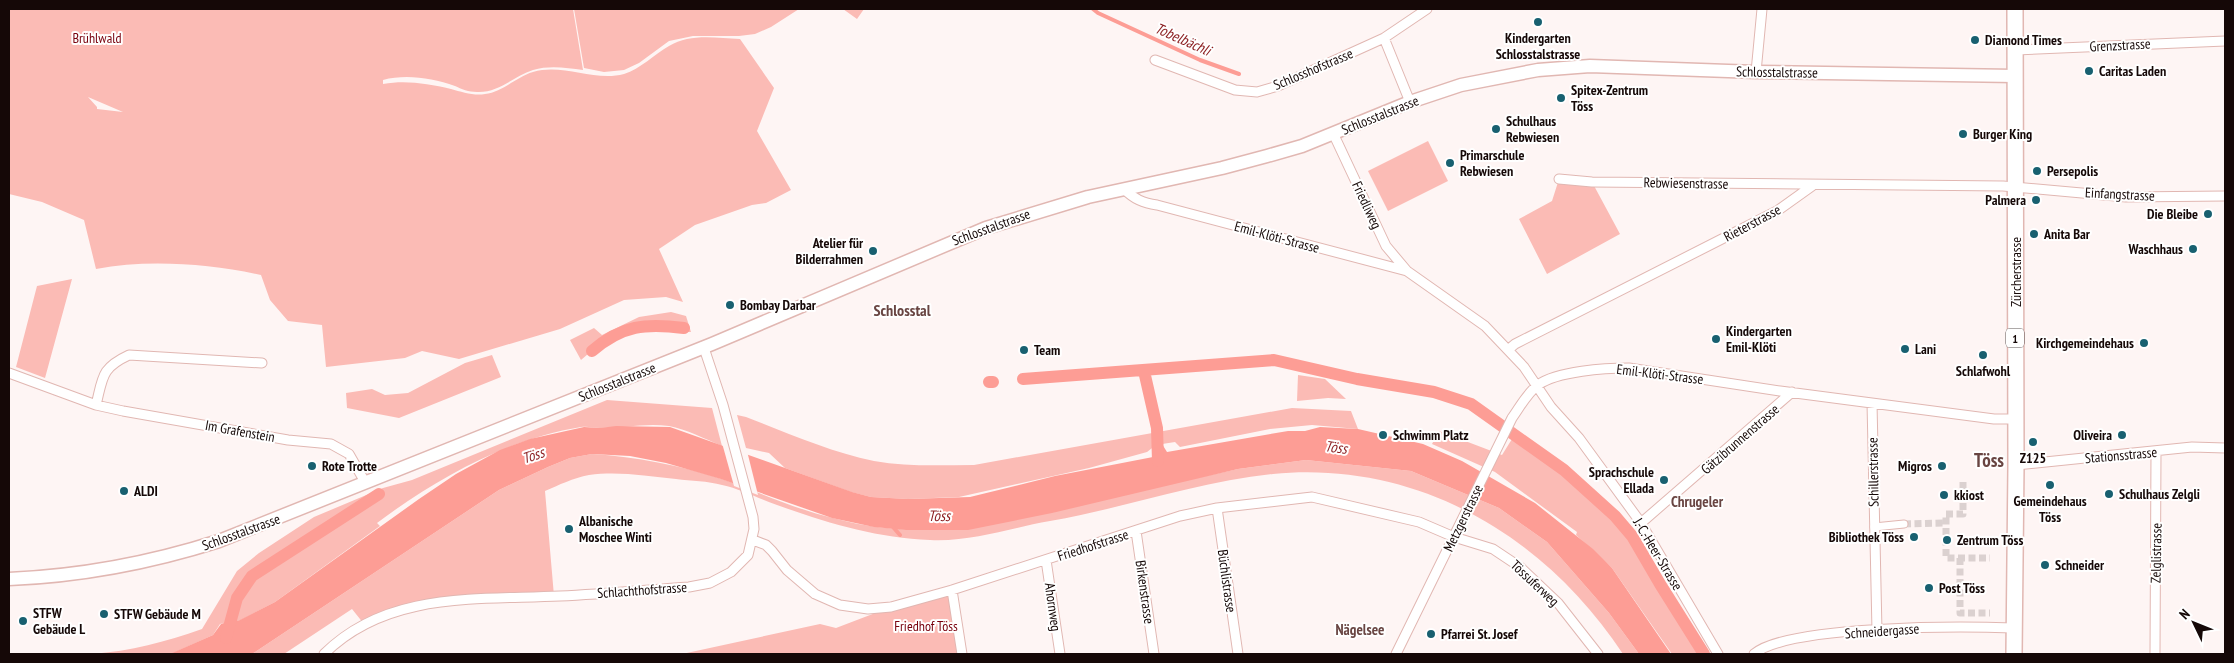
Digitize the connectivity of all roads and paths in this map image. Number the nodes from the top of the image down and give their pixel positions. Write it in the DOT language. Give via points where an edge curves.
graph roads {
  1 [pos="1762,9"];
  2 [pos="2015,9"];
  3 [pos="1422,10"];
  4 [pos="1384,38"];
  5 [pos="2225,41"];
  6 [pos="2016,50"];
  7 [pos="1155,60"];
  8 [pos="1756,72"];
  9 [pos="2016,76"];
  10 [pos="1410,102"];
  11 [pos="1333,133"];
  12 [pos="1559,179"];
  13 [pos="1812,186"];
  14 [pos="2016,187"];
  15 [pos="1124,189"];
  16 [pos="2225,196"];
  17 [pos="1407,271"];
  18 [pos="704,348"];
  19 [pos="1509,349"];
  20 [pos="262,363"];
  21 [pos="9,374"];
  22 [pos="1537,386"];
  23 [pos="1792,392"];
  24 [pos="1872,404"];
  25 [pos="96,405"];
  26 [pos="2015,419"];
  27 [pos="2225,448"];
  28 [pos="2156,452"];
  29 [pos="2016,465"];
  30 [pos="365,482"];
  31 [pos="1217,508"];
  32 [pos="1641,523"];
  33 [pos="1904,524"];
  34 [pos="1874,527"];
  35 [pos="1136,531"];
  36 [pos="1454,537"];
  37 [pos="753,540"];
  38 [pos="1046,560"];
  39 [pos="9,578"];
  40 [pos="952,590"];
  41 [pos="2014,628"];
  42 [pos="1877,631"];
  43 [pos="324,654"];
  44 [pos="962,654"];
  45 [pos="1060,654"];
  46 [pos="1154,654"];
  47 [pos="1238,654"];
  48 [pos="1396,654"];
  49 [pos="1598,654"];
  50 [pos="1718,654"];
  51 [pos="1754,654"];
  52 [pos="2014,654"];
  53 [pos="2155,654"];
  1 -- 8 [label="street"];
  2 -- 6 [label="main road, Zürcherstrasse / 1"];
  3 -- 4 [label="street, Schlosshofstrasse"];
  4 -- 7 [label="street, Schlosshofstrasse" via="1278,86 1257,92 1235,90"];
  4 -- 10 [label="street"];
  5 -- 6 [label="street, Grenzstrasse"];
  6 -- 9 [label="main road, Zürcherstrasse / 1"];
  8 -- 9 [label="main road, Schlosstalstrasse"];
  8 -- 10 [label="main road, Schlosstalstrasse" via="1590,66 1538,70 1461,85"];
  9 -- 14 [label="main road, Zürcherstrasse / 1"];
  10 -- 11 [label="main road, Schlosstalstrasse"];
  11 -- 15 [label="main road, Schlosstalstrasse" via="1222,168"];
  11 -- 17 [label="street, Friedliweg" via="1386,246"];
  12 -- 13 [label="street, Rebwiesenstrasse"];
  13 -- 14 [label="street"];
  13 -- 19 [label="street, Rieterstrasse" via="1776,211"];
  14 -- 16 [label="street, Einfangstrasse" via="2126,197"];
  14 -- 26 [label="main road, Zürcherstrasse / 1"];
  15 -- 17 [label="street, Emil-Klöti-Strasse" via="1144,203"];
  15 -- 18 [label="main road, Schlosstalstrasse" via="1052,206 986,228"];
  17 -- 19 [label="street, Emil-Klöti-Strasse" via="1479,321"];
  18 -- 30 [label="main road, Schlosstalstrasse"];
  18 -- 37 [label="street" via="751,509"];
  19 -- 22 [label="street, Emil-Klöti-Strasse"];
  20 -- 25 [label="street" via="129,355 113,362 104,375"];
  21 -- 25 [label="street, Im Grafenstein"];
  22 -- 23 [label="street, Emil-Klöti-Strasse" via="1551,379 1600,368 1629,368"];
  22 -- 32 [label="street, J.-C.-Heer-Strasse"];
  22 -- 36 [label="street, Metzgerstrasse" via="1512,418"];
  23 -- 24 [label="street, Emil-Klöti-Strasse"];
  23 -- 32 [label="street, Gätzibrunnenstrasse"];
  24 -- 26 [label="street, Emil-Klöti-Strasse"];
  24 -- 34 [label="street, Schillerstrasse"];
  25 -- 30 [label="street, Im Grafenstein" via="288,440 331,444 349,454"];
  26 -- 29 [label="main road, Zürcherstrasse / 1"];
  27 -- 28 [label="street, Stationsstrasse" via="2207,446"];
  28 -- 29 [label="street, Stationsstrasse"];
  28 -- 53 [label="street, Zelglistrasse"];
  29 -- 41 [label="main road, Zürcherstrasse / 1"];
  30 -- 39 [label="main road, Schlosstalstrasse" via="178,554 74,574"];
  31 -- 35 [label="street, Friedhofstrasse"];
  31 -- 36 [label="street, Friedhofstrasse" via="1312,497 1419,522"];
  31 -- 47 [label="street, Büchlistrasse"];
  32 -- 50 [label="street, J.-C.-Heer-Strasse"];
  33 -- 34 [label="street"];
  34 -- 42 [label="street, Schillerstrasse"];
  35 -- 38 [label="street, Friedhofstrasse"];
  35 -- 46 [label="street, Birkenstrasse"];
  36 -- 48 [label="street, Metzgerstrasse"];
  36 -- 49 [label="street, Tössuferweg" via="1492,549 1520,567 1558,603"];
  37 -- 40 [label="street, Friedhofstrasse" via="766,545 800,583 840,605 891,607"];
  37 -- 43 [label="street, Schlachthofstrasse" via="748,555 731,572 710,583 680,588 419,604 373,619"];
  38 -- 40 [label="street, Friedhofstrasse"];
  38 -- 45 [label="street, Ahornweg"];
  40 -- 44 [label="street"];
  41 -- 42 [label="street, Schneidergasse"];
  41 -- 52 [label="main road, Zürcherstrasse / 1"];
  42 -- 51 [label="street, Schneidergasse" via="1795,638 1762,647"];
}
